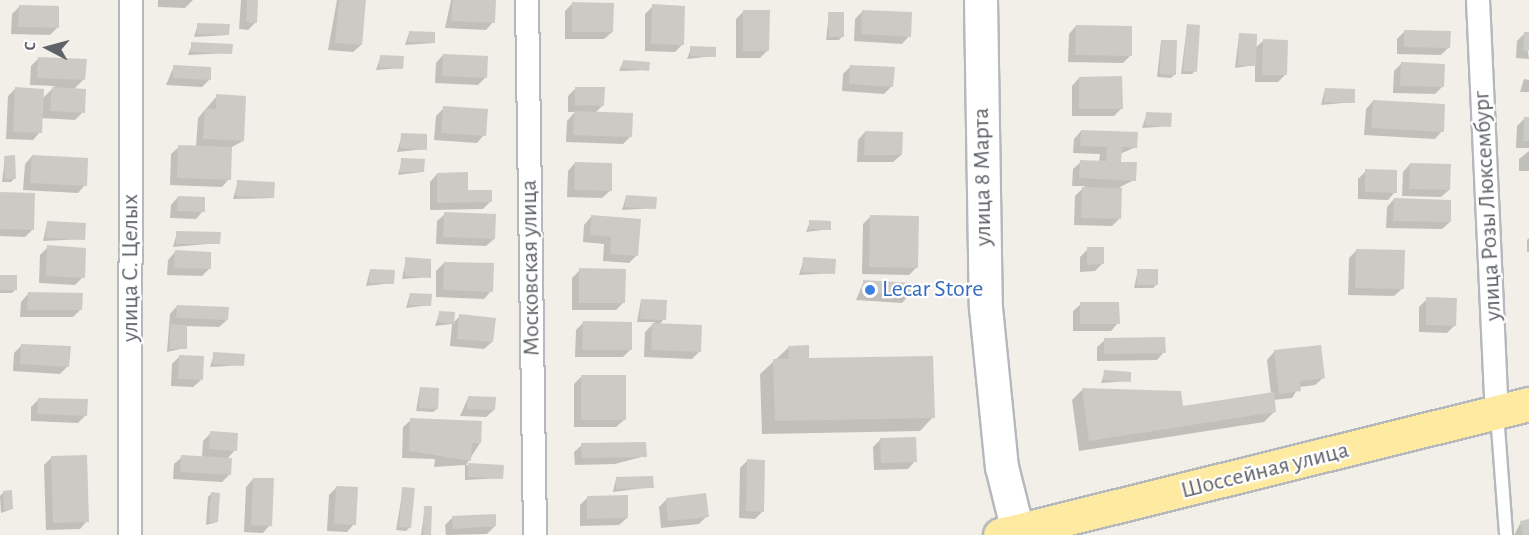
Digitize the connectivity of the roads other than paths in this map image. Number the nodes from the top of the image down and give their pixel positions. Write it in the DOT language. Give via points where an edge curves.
graph roads {
  1 [pos="131,0"];
  2 [pos="527,0"];
  3 [pos="981,0"];
  4 [pos="1478,0"];
  5 [pos="1529,404"];
  6 [pos="1497,412"];
  7 [pos="1009,533"];
  8 [pos="130,535"];
  9 [pos="535,535"];
  10 [pos="1506,535"];
  1 -- 8 [label="street, улица С. Целых"];
  2 -- 9 [label="street, Московская улица"];
  3 -- 7 [label="main road, улица 8 Марта" via="986,308"];
  4 -- 6 [label="street, улица Розы Люксембург"];
  5 -- 6 [label="highway, Шоссейная улица"];
  6 -- 7 [label="highway, Шоссейная улица"];
  6 -- 10 [label="lane"];
}
